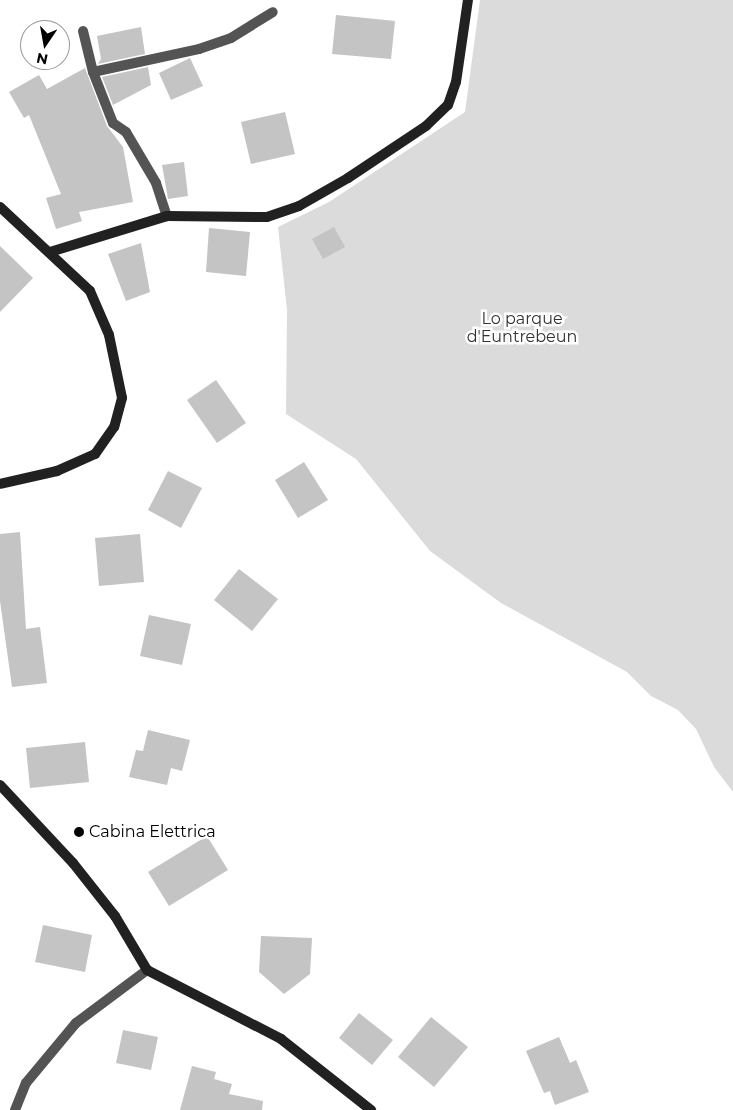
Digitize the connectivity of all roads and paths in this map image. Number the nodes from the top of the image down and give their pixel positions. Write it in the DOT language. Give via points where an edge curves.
graph roads {
  1 [pos="468,0"];
  2 [pos="273,12"];
  3 [pos="82,31"];
  4 [pos="92,72"];
  5 [pos="0,207"];
  6 [pos="167,216"];
  7 [pos="50,252"];
  8 [pos="0,484"];
  9 [pos="0,785"];
  10 [pos="147,970"];
  11 [pos="14,1110"];
  12 [pos="371,1110"];
  1 -- 6 [label="street" via="451,98 426,126 299,206 267,217"];
  2 -- 4 [label="street" via="231,38 199,50"];
  3 -- 4 [label="street"];
  4 -- 6 [label="street" via="113,123 126,132 156,183"];
  5 -- 7 [label="street"];
  6 -- 7 [label="street"];
  7 -- 8 [label="street" via="90,291 109,335 120,372 122,398 114,427 95,454 64,469"];
  9 -- 10 [label="street" via="85,878 115,916"];
  10 -- 11 [label="street" via="76,1023 26,1084"];
  10 -- 12 [label="street" via="281,1039"];
}
